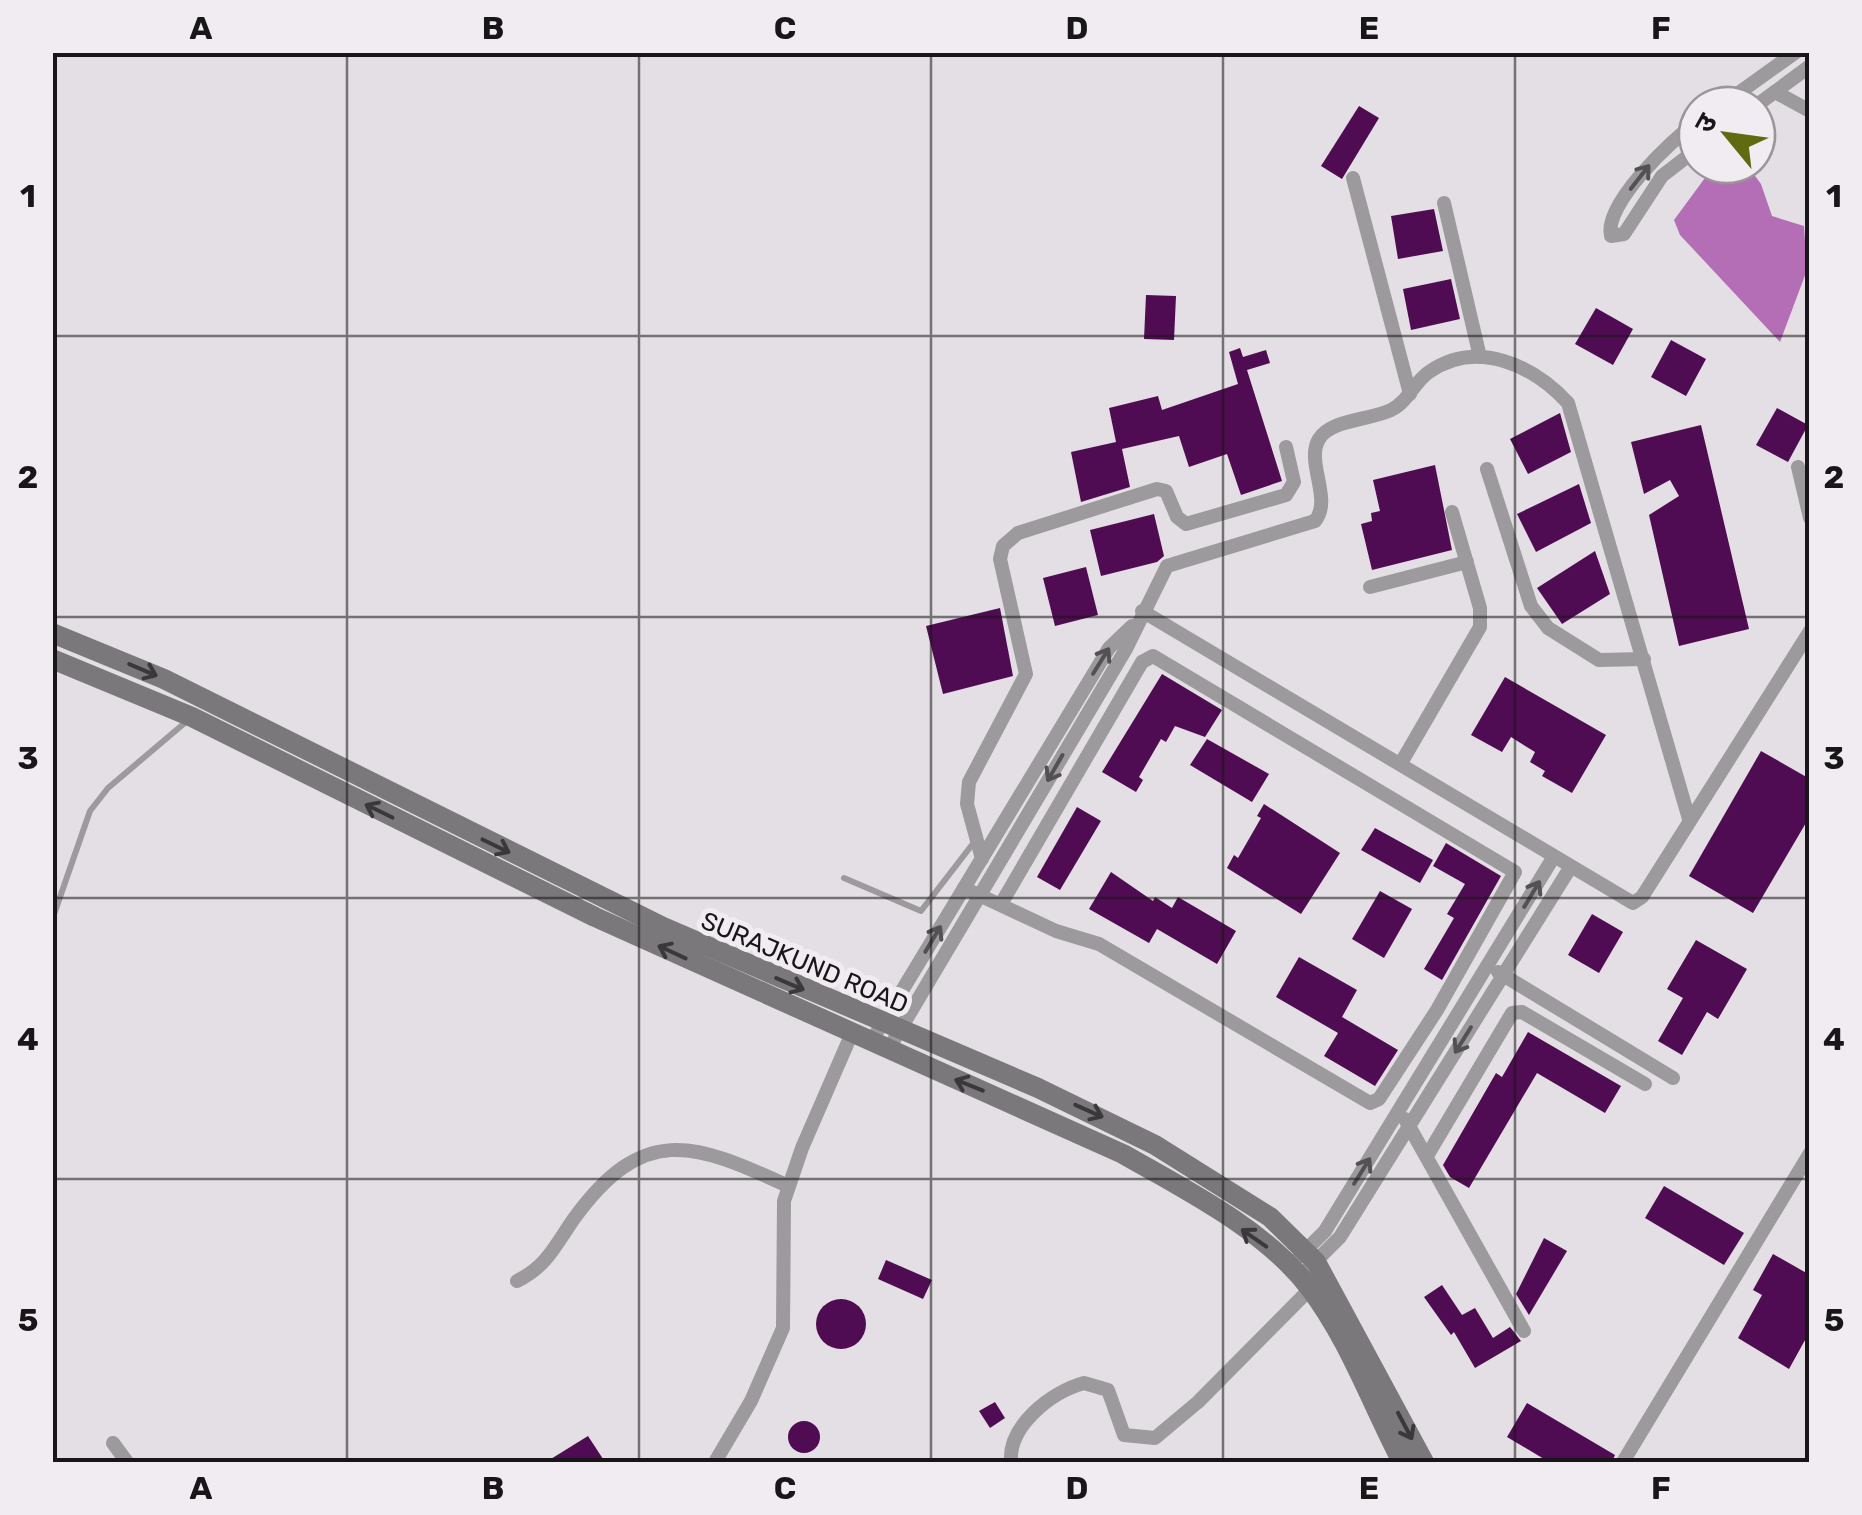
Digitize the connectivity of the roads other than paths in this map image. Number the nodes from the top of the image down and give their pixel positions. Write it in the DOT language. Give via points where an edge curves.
graph roads {
  1 [pos="1796,52"];
  2 [pos="1810,66"];
  3 [pos="1750,85"];
  4 [pos="1777,91"];
  5 [pos="1777,93"];
  6 [pos="1810,111"];
  7 [pos="1677,138"];
  8 [pos="1677,164"];
  9 [pos="1353,178"];
  10 [pos="1444,202"];
  11 [pos="1480,356"];
  12 [pos="1410,394"];
  13 [pos="1286,447"];
  14 [pos="1798,467"];
  15 [pos="1487,469"];
  16 [pos="1452,512"];
  17 [pos="1810,518"];
  18 [pos="1466,562"];
  19 [pos="1370,588"];
  20 [pos="1139,616"];
  21 [pos="1810,631"];
  22 [pos="52,633"];
  23 [pos="52,659"];
  24 [pos="1644,659"];
  25 [pos="192,717"];
  26 [pos="1401,763"];
  27 [pos="1688,819"];
  28 [pos="976,840"];
  29 [pos="1553,858"];
  30 [pos="982,859"];
  31 [pos="1570,868"];
  32 [pos="844,878"];
  33 [pos="964,888"];
  34 [pos="980,896"];
  35 [pos="1001,904"];
  36 [pos="52,920"];
  37 [pos="1489,966"];
  38 [pos="1503,975"];
  39 [pos="1437,1010"];
  40 [pos="1481,1011"];
  41 [pos="1454,1024"];
  42 [pos="1504,1024"];
  43 [pos="890,1026"];
  44 [pos="871,1042"];
  45 [pos="1673,1078"];
  46 [pos="1645,1084"];
  47 [pos="1400,1110"];
  48 [pos="1409,1124"];
  49 [pos="1810,1153"];
  50 [pos="1426,1156"];
  51 [pos="788,1186"];
  52 [pos="1311,1256"];
  53 [pos="1300,1278"];
  54 [pos="516,1281"];
  55 [pos="1524,1331"];
  56 [pos="113,1442"];
  57 [pos="128,1462"];
  58 [pos="715,1462"];
  59 [pos="1012,1462"];
  60 [pos="1402,1462"];
  61 [pos="1424,1462"];
  62 [pos="1623,1462"];
  1 -- 3 [label="street"];
  2 -- 4 [label="street"];
  5 -- 6 [label="street"];
  8 -- 7 [label="street, one-way" via="1624,234 1611,236 1610,225 1633,184"];
  9 -- 12 [label="street"];
  10 -- 11 [label="street"];
  11 -- 12 [label="street" via="1434,369"];
  11 -- 24 [label="street" via="1523,368 1568,404"];
  12 -- 20 [label="street" via="1394,409 1320,436 1321,512 1315,522 1175,560"];
  13 -- 28 [label="street" via="1294,482 1286,495 1186,524 1166,490 1156,489 1008,539 1000,559 1026,674 969,782"];
  14 -- 17 [label="street"];
  15 -- 24 [label="street" via="1541,621 1598,660"];
  16 -- 18 [label="street"];
  18 -- 19 [label="street"];
  18 -- 26 [label="street" via="1480,608 1477,636"];
  20 -- 26 [label="street"];
  30 -- 20 [label="street, one-way" via="1109,648"];
  20 -- 34 [label="street, one-way"];
  21 -- 27 [label="street"];
  22 -- 43 [label="main road, SURAJKUND ROAD, one-way" via="164,678 663,927"];
  23 -- 25 [label="main road, SURAJKUND ROAD"];
  24 -- 27 [label="street"];
  25 -- 36 [label="lane" via="98,800 77,840"];
  44 -- 25 [label="main road, SURAJKUND ROAD, one-way" via="595,917"];
  26 -- 29 [label="street"];
  27 -- 31 [label="street" via="1636,902"];
  28 -- 30 [label="street"];
  28 -- 32 [label="lane" via="922,911"];
  29 -- 31 [label="street"];
  37 -- 29 [label="street, one-way"];
  30 -- 33 [label="street"];
  31 -- 38 [label="street"];
  33 -- 34 [label="street"];
  43 -- 33 [label="street, one-way"];
  34 -- 35 [label="street"];
  34 -- 43 [label="street"];
  35 -- 39 [label="street" via="1099,944 1370,1103"];
  35 -- 39 [label="street" via="1142,662 1153,656 1514,871"];
  37 -- 38 [label="street"];
  37 -- 41 [label="street"];
  38 -- 40 [label="street"];
  38 -- 45 [label="street"];
  39 -- 41 [label="street"];
  40 -- 42 [label="street"];
  40 -- 48 [label="street, one-way"];
  41 -- 47 [label="street"];
  42 -- 46 [label="street" via="1522,1012"];
  42 -- 50 [label="street"];
  43 -- 44 [label="street"];
  43 -- 52 [label="main road, SURAJKUND ROAD, one-way" via="1114,1122 1248,1202"];
  44 -- 51 [label="street"];
  53 -- 44 [label="main road, SURAJKUND ROAD, one-way" via="1202,1201 1123,1154"];
  47 -- 48 [label="street"];
  52 -- 47 [label="street, one-way"];
  48 -- 50 [label="street"];
  48 -- 52 [label="street" via="1340,1236"];
  49 -- 62 [label="street"];
  50 -- 55 [label="street"];
  51 -- 54 [label="street" via="710,1154 656,1150 601,1188 548,1261"];
  51 -- 58 [label="street" via="782,1214 783,1328"];
  52 -- 53 [label="street"];
  52 -- 61 [label="main road, SURAJKUND ROAD, one-way"];
  53 -- 59 [label="street" via="1198,1402 1155,1438 1124,1434 1108,1390 1084,1383 1027,1420 1013,1438"];
  53 -- 60 [label="main road, SURAJKUND ROAD" via="1348,1352"];
  56 -- 57 [label="street"];
}
